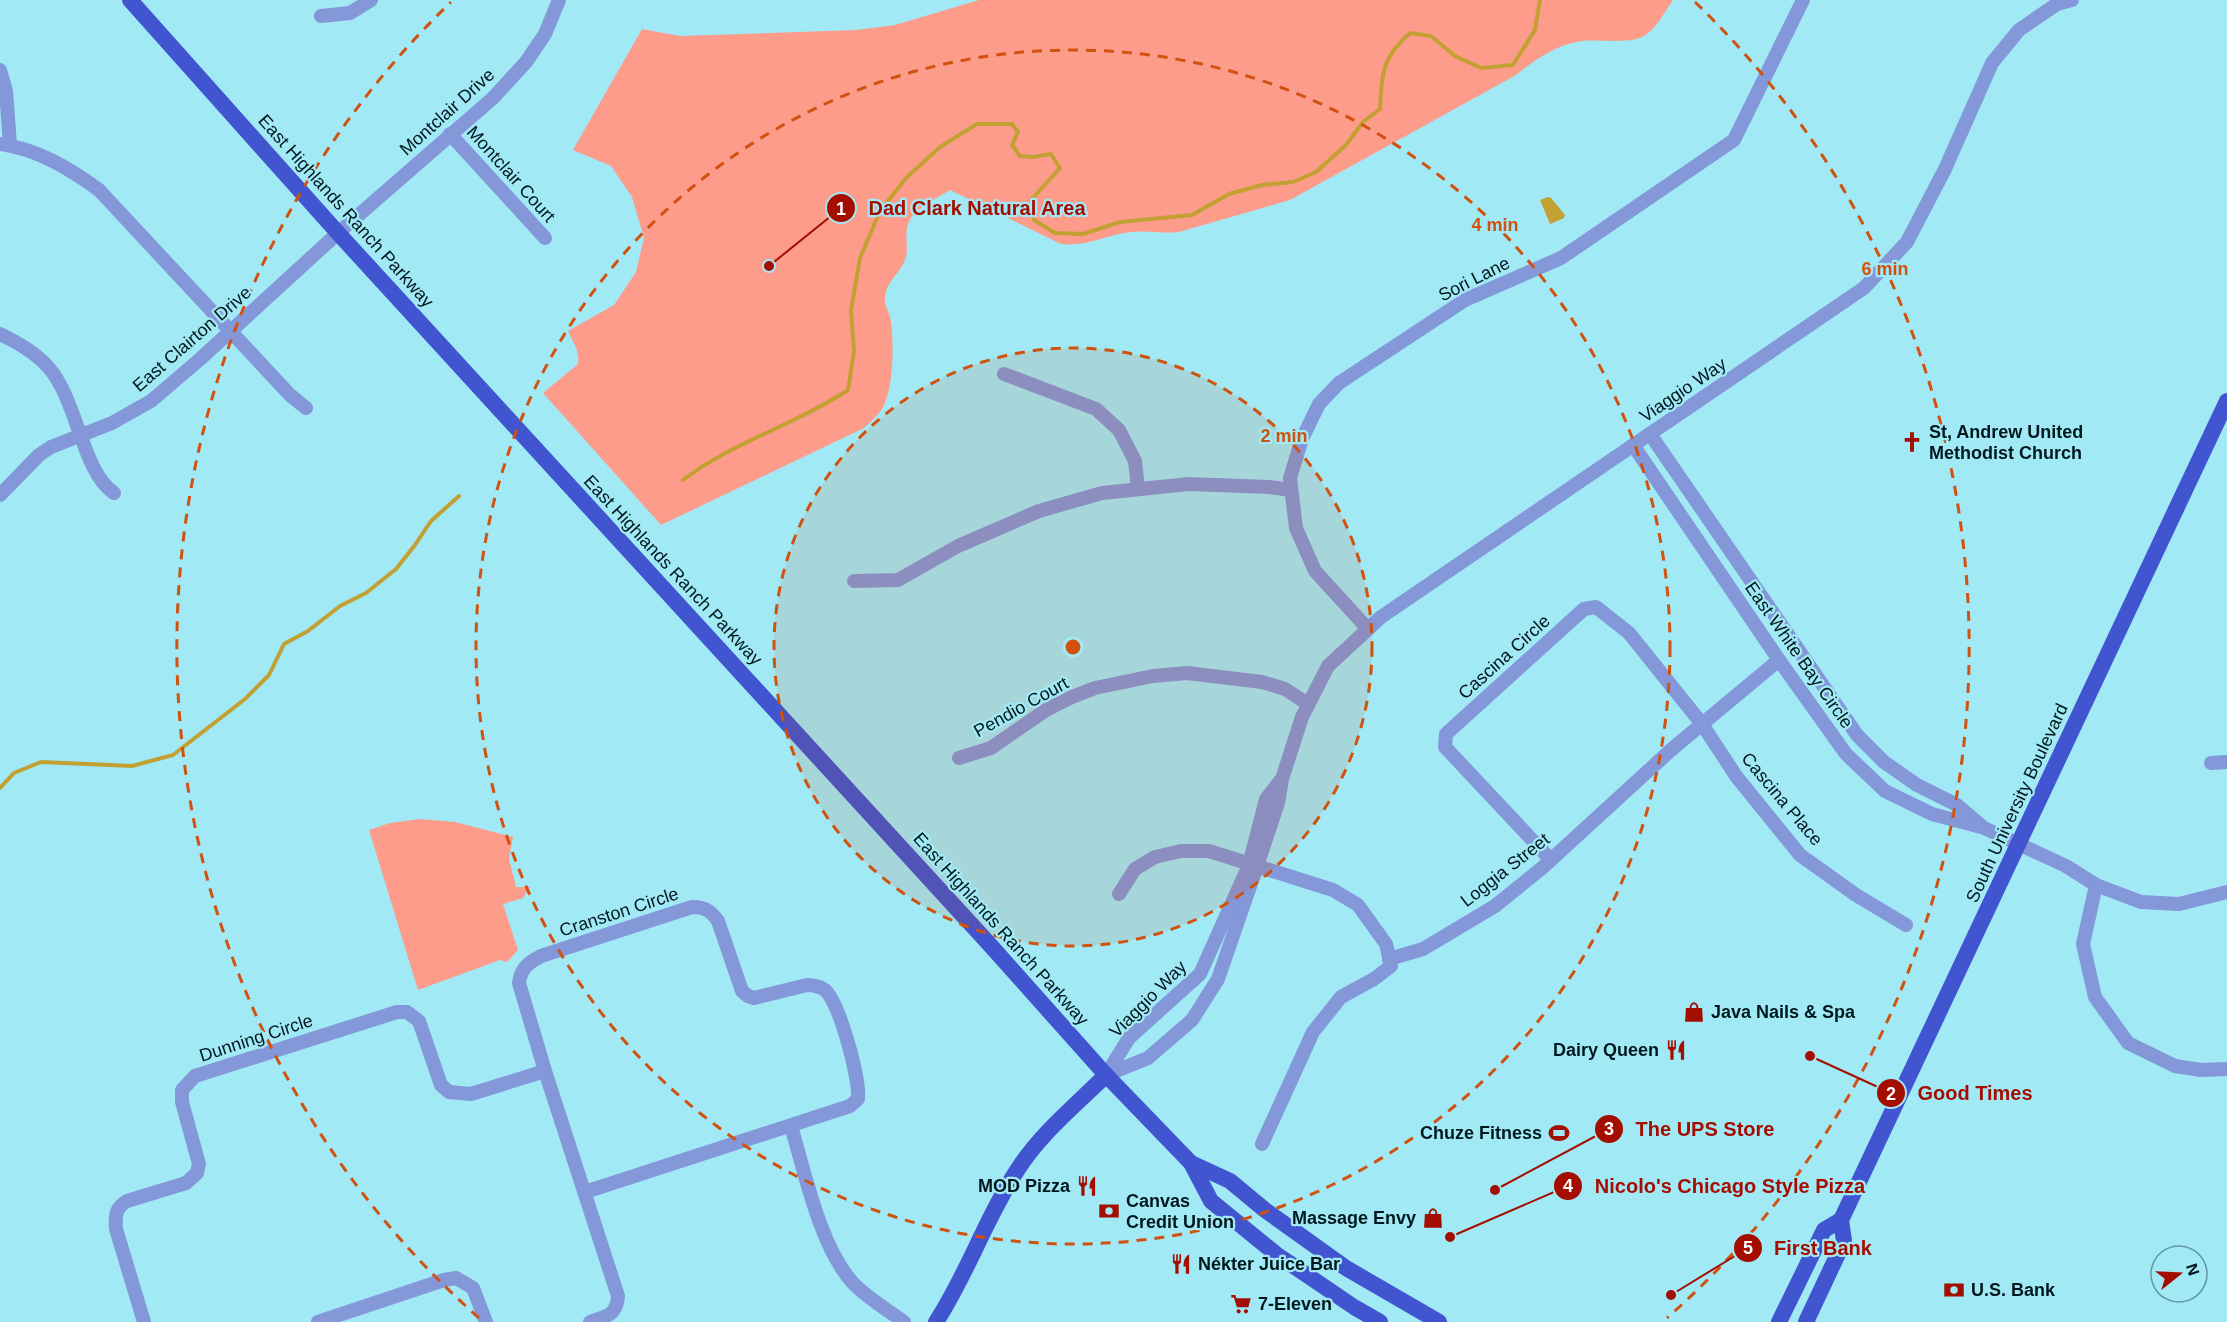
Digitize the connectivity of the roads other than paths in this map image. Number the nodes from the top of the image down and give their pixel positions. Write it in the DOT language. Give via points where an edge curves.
graph roads {
  1 [pos="130,0"];
  2 [pos="371,0"];
  3 [pos="559,0"];
  4 [pos="1803,0"];
  5 [pos="2072,0"];
  6 [pos="321,15"];
  7 [pos="0,70"];
  8 [pos="450,134"];
  9 [pos="5,144"];
  10 [pos="338,233"];
  11 [pos="545,238"];
  12 [pos="231,332"];
  13 [pos="0,333"];
  14 [pos="1004,374"];
  15 [pos="2227,401"];
  16 [pos="306,408"];
  17 [pos="1650,434"];
  18 [pos="82,435"];
  19 [pos="1633,445"];
  20 [pos="1138,488"];
  21 [pos="1292,490"];
  22 [pos="114,494"];
  23 [pos="0,495"];
  24 [pos="854,581"];
  25 [pos="1368,629"];
  26 [pos="1779,660"];
  27 [pos="1308,704"];
  28 [pos="1702,724"];
  29 [pos="959,758"];
  30 [pos="2227,762"];
  31 [pos="2211,764"];
  32 [pos="1984,828"];
  33 [pos="2019,844"];
  34 [pos="1551,860"];
  35 [pos="1253,865"];
  36 [pos="2096,885"];
  37 [pos="2227,892"];
  38 [pos="1119,894"];
  39 [pos="1906,925"];
  40 [pos="1389,959"];
  41 [pos="2227,1069"];
  42 [pos="545,1071"];
  43 [pos="1106,1075"];
  44 [pos="791,1126"];
  45 [pos="1262,1144"];
  46 [pos="1191,1163"];
  47 [pos="585,1192"];
  48 [pos="1841,1220"];
  49 [pos="144,1322"];
  50 [pos="318,1322"];
  51 [pos="486,1322"];
  52 [pos="590,1322"];
  53 [pos="904,1322"];
  54 [pos="936,1322"];
  55 [pos="1380,1322"];
  56 [pos="1439,1322"];
  57 [pos="1779,1322"];
  58 [pos="1806,1322"];
  1 -- 10 [label="main road, East Highlands Ranch Parkway"];
  2 -- 6 [label="street" via="350,13"];
  3 -- 8 [label="street, Montclair Drive" via="545,34 526,62 493,98"];
  4 -- 21 [label="street, Sori Lane" via="1734,140 1561,258 1465,300 1339,383 1319,405 1302,439 1290,478"];
  5 -- 17 [label="street, Viaggio Way" via="2057,4 2019,30 1992,63 1945,169 1907,242 1863,288"];
  7 -- 9 [label="street" via="6,91"];
  8 -- 10 [label="street, Montclair Drive"];
  8 -- 11 [label="street, Montclair Court"];
  9 -- 12 [label="street" via="47,158 99,190"];
  10 -- 12 [label="street, East Clairton Drive"];
  10 -- 43 [label="main road, East Highlands Ranch Parkway"];
  12 -- 16 [label="street"];
  12 -- 18 [label="street, East Clairton Drive" via="151,401"];
  13 -- 18 [label="street" via="28,349 49,368 67,397"];
  14 -- 20 [label="street" via="1096,409 1119,430 1135,461"];
  15 -- 33 [label="main road, South University Boulevard"];
  17 -- 19 [label="street, Viaggio Way"];
  17 -- 32 [label="street" via="1857,735 1884,762 1917,785 1957,805"];
  18 -- 22 [label="street" via="95,473"];
  18 -- 23 [label="street, East Clairton Drive" via="51,447"];
  19 -- 25 [label="street, Viaggio Way"];
  19 -- 26 [label="street, East White Bay Circle"];
  20 -- 21 [label="street" via="1189,484"];
  20 -- 24 [label="street" via="1102,493 1039,511 958,546 898,580"];
  21 -- 25 [label="street, Sori Lane" via="1296,528 1315,571"];
  25 -- 27 [label="street, Viaggio Way" via="1328,666"];
  26 -- 28 [label="street, Loggia Street"];
  26 -- 32 [label="street, East White Bay Circle" via="1846,754 1886,791 1932,814"];
  27 -- 29 [label="street, Pendio Court" via="1285,689 1262,682 1187,674 1153,676 1072,697 991,748"];
  27 -- 35 [label="street, Viaggio Way" via="1282,779 1266,799"];
  28 -- 34 [label="street, Loggia Street"];
  28 -- 34 [label="street, Cascina Circle" via="1629,633 1596,607 1584,609 1446,734 1445,747"];
  28 -- 39 [label="street, Cascina Place" via="1736,776 1800,855"];
  30 -- 31 [label="street"];
  32 -- 33 [label="street"];
  33 -- 36 [label="street" via="2052,858"];
  33 -- 48 [label="main road, South University Boulevard"];
  34 -- 40 [label="street, Loggia Street" via="1494,906 1422,949"];
  35 -- 38 [label="street" via="1209,851 1181,851 1155,857 1135,869"];
  35 -- 40 [label="street" via="1333,890 1358,905 1386,944"];
  35 -- 43 [label="street, Viaggio Way" via="1200,974 1129,1038"];
  35 -- 43 [label="street, Viaggio Way" via="1218,980 1192,1020 1148,1058"];
  36 -- 37 [label="street" via="2141,902 2180,904"];
  36 -- 41 [label="street" via="2083,944 2095,997 2128,1043 2175,1066"];
  40 -- 45 [label="street" via="1391,966 1341,997 1313,1032"];
  42 -- 44 [label="street, Cranston Circle" via="519,983 521,971 541,956 692,907 704,908 718,921 742,991 754,998 815,985 831,999 843,1027 859,1087 858,1099 850,1106"];
  42 -- 47 [label="street, Cranston Circle"];
  42 -- 49 [label="street, Dunning Circle" via="471,1094 449,1092 441,1085 419,1021 407,1012 397,1012 195,1076 182,1090 182,1102 199,1164 197,1173 186,1183 127,1201 119,1206 115,1216"];
  43 -- 46 [label="main road, East Highlands Ranch Parkway"];
  43 -- 54 [label="main road" via="1037,1143 1018,1169"];
  44 -- 47 [label="street, Cranston Circle"];
  44 -- 53 [label="street" via="824,1232 839,1265 854,1284"];
  46 -- 55 [label="main road, East Highlands Ranch Parkway" via="1211,1201 1276,1254"];
  46 -- 56 [label="main road, East Highlands Ranch Parkway" via="1230,1181 1346,1268"];
  47 -- 52 [label="street, Cranston Circle" via="618,1296 614,1311"];
  48 -- 57 [label="main road, South University Boulevard" via="1824,1230"];
  48 -- 58 [label="main road, South University Boulevard" via="1844,1241"];
  50 -- 51 [label="street" via="456,1278 473,1288"];
}
